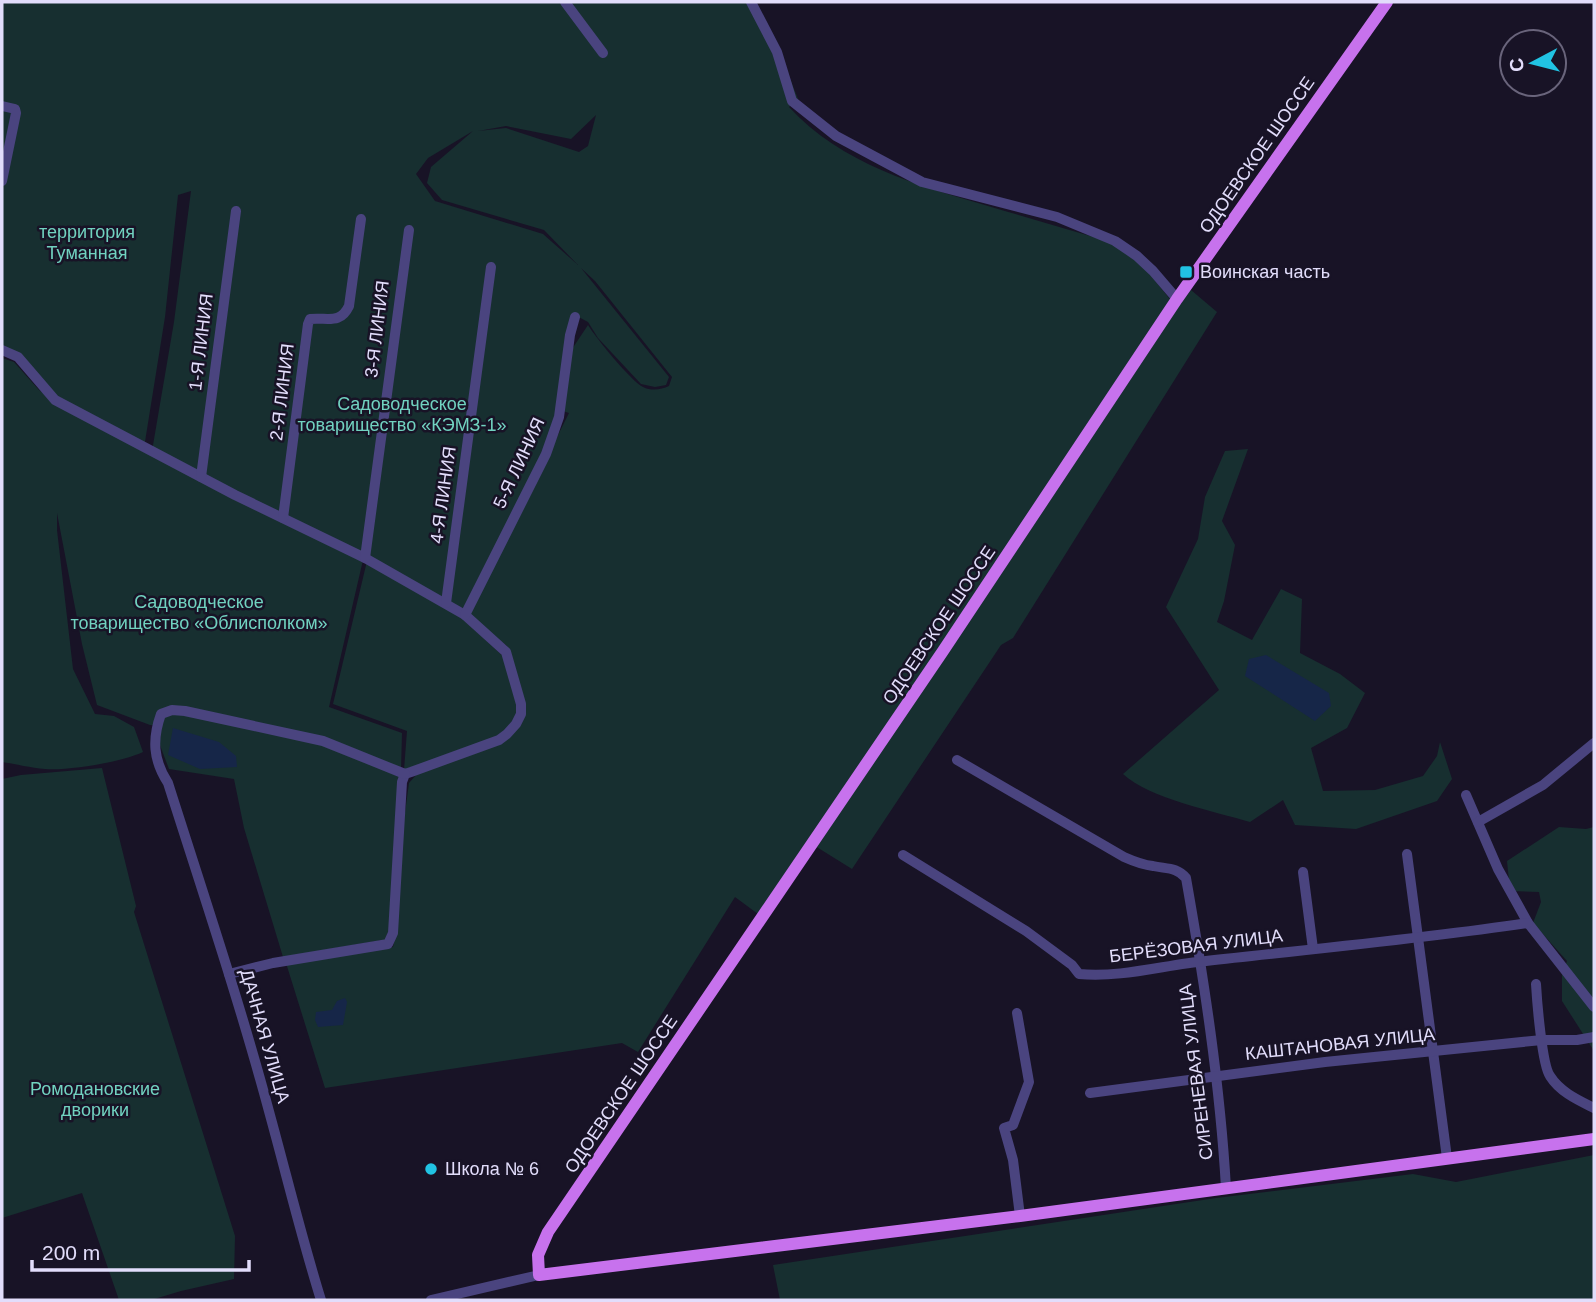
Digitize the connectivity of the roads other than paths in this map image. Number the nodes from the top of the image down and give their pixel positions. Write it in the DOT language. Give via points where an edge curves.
graph roads {
  1 [pos="565,2"];
  2 [pos="751,2"];
  3 [pos="1387,2"];
  4 [pos="603,53"];
  5 [pos="2,106"];
  6 [pos="2,181"];
  7 [pos="236,211"];
  8 [pos="361,219"];
  9 [pos="409,230"];
  10 [pos="491,267"];
  11 [pos="1177,299"];
  12 [pos="575,317"];
  13 [pos="2,350"];
  14 [pos="201,477"];
  15 [pos="283,518"];
  16 [pos="365,558"];
  17 [pos="446,603"];
  18 [pos="465,615"];
  19 [pos="1594,743"];
  20 [pos="957,760"];
  21 [pos="405,774"];
  22 [pos="1466,795"];
  23 [pos="1478,822"];
  24 [pos="1408,854"];
  25 [pos="903,855"];
  26 [pos="1303,872"];
  27 [pos="1528,923"];
  28 [pos="1420,936"];
  29 [pos="1313,949"];
  30 [pos="1201,961"];
  31 [pos="229,974"];
  32 [pos="1536,984"];
  33 [pos="1594,1007"];
  34 [pos="1017,1013"];
  35 [pos="1594,1037"];
  36 [pos="1542,1040"];
  37 [pos="1434,1051"];
  38 [pos="1214,1076"];
  39 [pos="1090,1093"];
  40 [pos="1594,1108"];
  41 [pos="1594,1139"];
  42 [pos="1447,1158"];
  43 [pos="1226,1188"];
  44 [pos="1020,1216"];
  45 [pos="540,1275"];
  46 [pos="321,1300"];
  47 [pos="431,1300"];
  1 -- 4 [label="street"];
  2 -- 11 [label="street" via="777,52 792,101 836,136 922,182 1057,218 1115,241 1137,256"];
  3 -- 11 [label="main road, ОДОЕВСКОЕ ШОССЕ"];
  5 -- 6 [label="street" via="16,113"];
  7 -- 14 [label="street, 1-Я ЛИНИЯ"];
  8 -- 15 [label="street, 2-Я ЛИНИЯ" via="345,315 334,320 313,318 308,324"];
  9 -- 16 [label="street, 3-Я ЛИНИЯ"];
  10 -- 17 [label="street, 4-Я ЛИНИЯ"];
  11 -- 45 [label="main road, ОДОЕВСКОЕ ШОССЕ" via="548,1232 538,1255"];
  12 -- 18 [label="street, 5-Я ЛИНИЯ" via="559,417 546,454"];
  13 -- 14 [label="street" via="18,357 55,400"];
  14 -- 15 [label="street"];
  15 -- 16 [label="street"];
  16 -- 17 [label="street"];
  17 -- 18 [label="street"];
  18 -- 21 [label="street" via="506,652 521,714 499,740"];
  19 -- 23 [label="street" via="1543,785"];
  20 -- 30 [label="street, СИРЕНЕВАЯ УЛИЦА" via="1124,858 1181,871"];
  21 -- 31 [label="street" via="393,933 388,944"];
  21 -- 31 [label="street, ДАЧНАЯ УЛИЦА" via="323,741 172,710 161,714 154,742 161,773"];
  22 -- 23 [label="street"];
  23 -- 27 [label="street"];
  24 -- 28 [label="street"];
  25 -- 30 [label="street, БЕРЁЗОВАЯ УЛИЦА" via="1026,931 1079,974 1098,976"];
  26 -- 29 [label="street"];
  27 -- 28 [label="street, БЕРЁЗОВАЯ УЛИЦА"];
  27 -- 33 [label="street"];
  28 -- 29 [label="street, БЕРЁЗОВАЯ УЛИЦА"];
  28 -- 37 [label="street"];
  29 -- 30 [label="street, БЕРЁЗОВАЯ УЛИЦА"];
  30 -- 38 [label="street, СИРЕНЕВАЯ УЛИЦА"];
  31 -- 46 [label="street, ДАЧНАЯ УЛИЦА"];
  32 -- 36 [label="street"];
  34 -- 44 [label="street" via="1029,1082 1013,1125 1004,1128"];
  35 -- 36 [label="street, КАШТАНОВАЯ УЛИЦА"];
  36 -- 37 [label="street, КАШТАНОВАЯ УЛИЦА"];
  36 -- 40 [label="street" via="1548,1074 1567,1093"];
  37 -- 38 [label="street, КАШТАНОВАЯ УЛИЦА"];
  37 -- 42 [label="street"];
  38 -- 39 [label="street, КАШТАНОВАЯ УЛИЦА"];
  38 -- 43 [label="street, СИРЕНЕВАЯ УЛИЦА"];
  41 -- 42 [label="main road"];
  42 -- 43 [label="main road"];
  43 -- 44 [label="main road"];
  44 -- 45 [label="main road"];
  45 -- 47 [label="street"];
}
